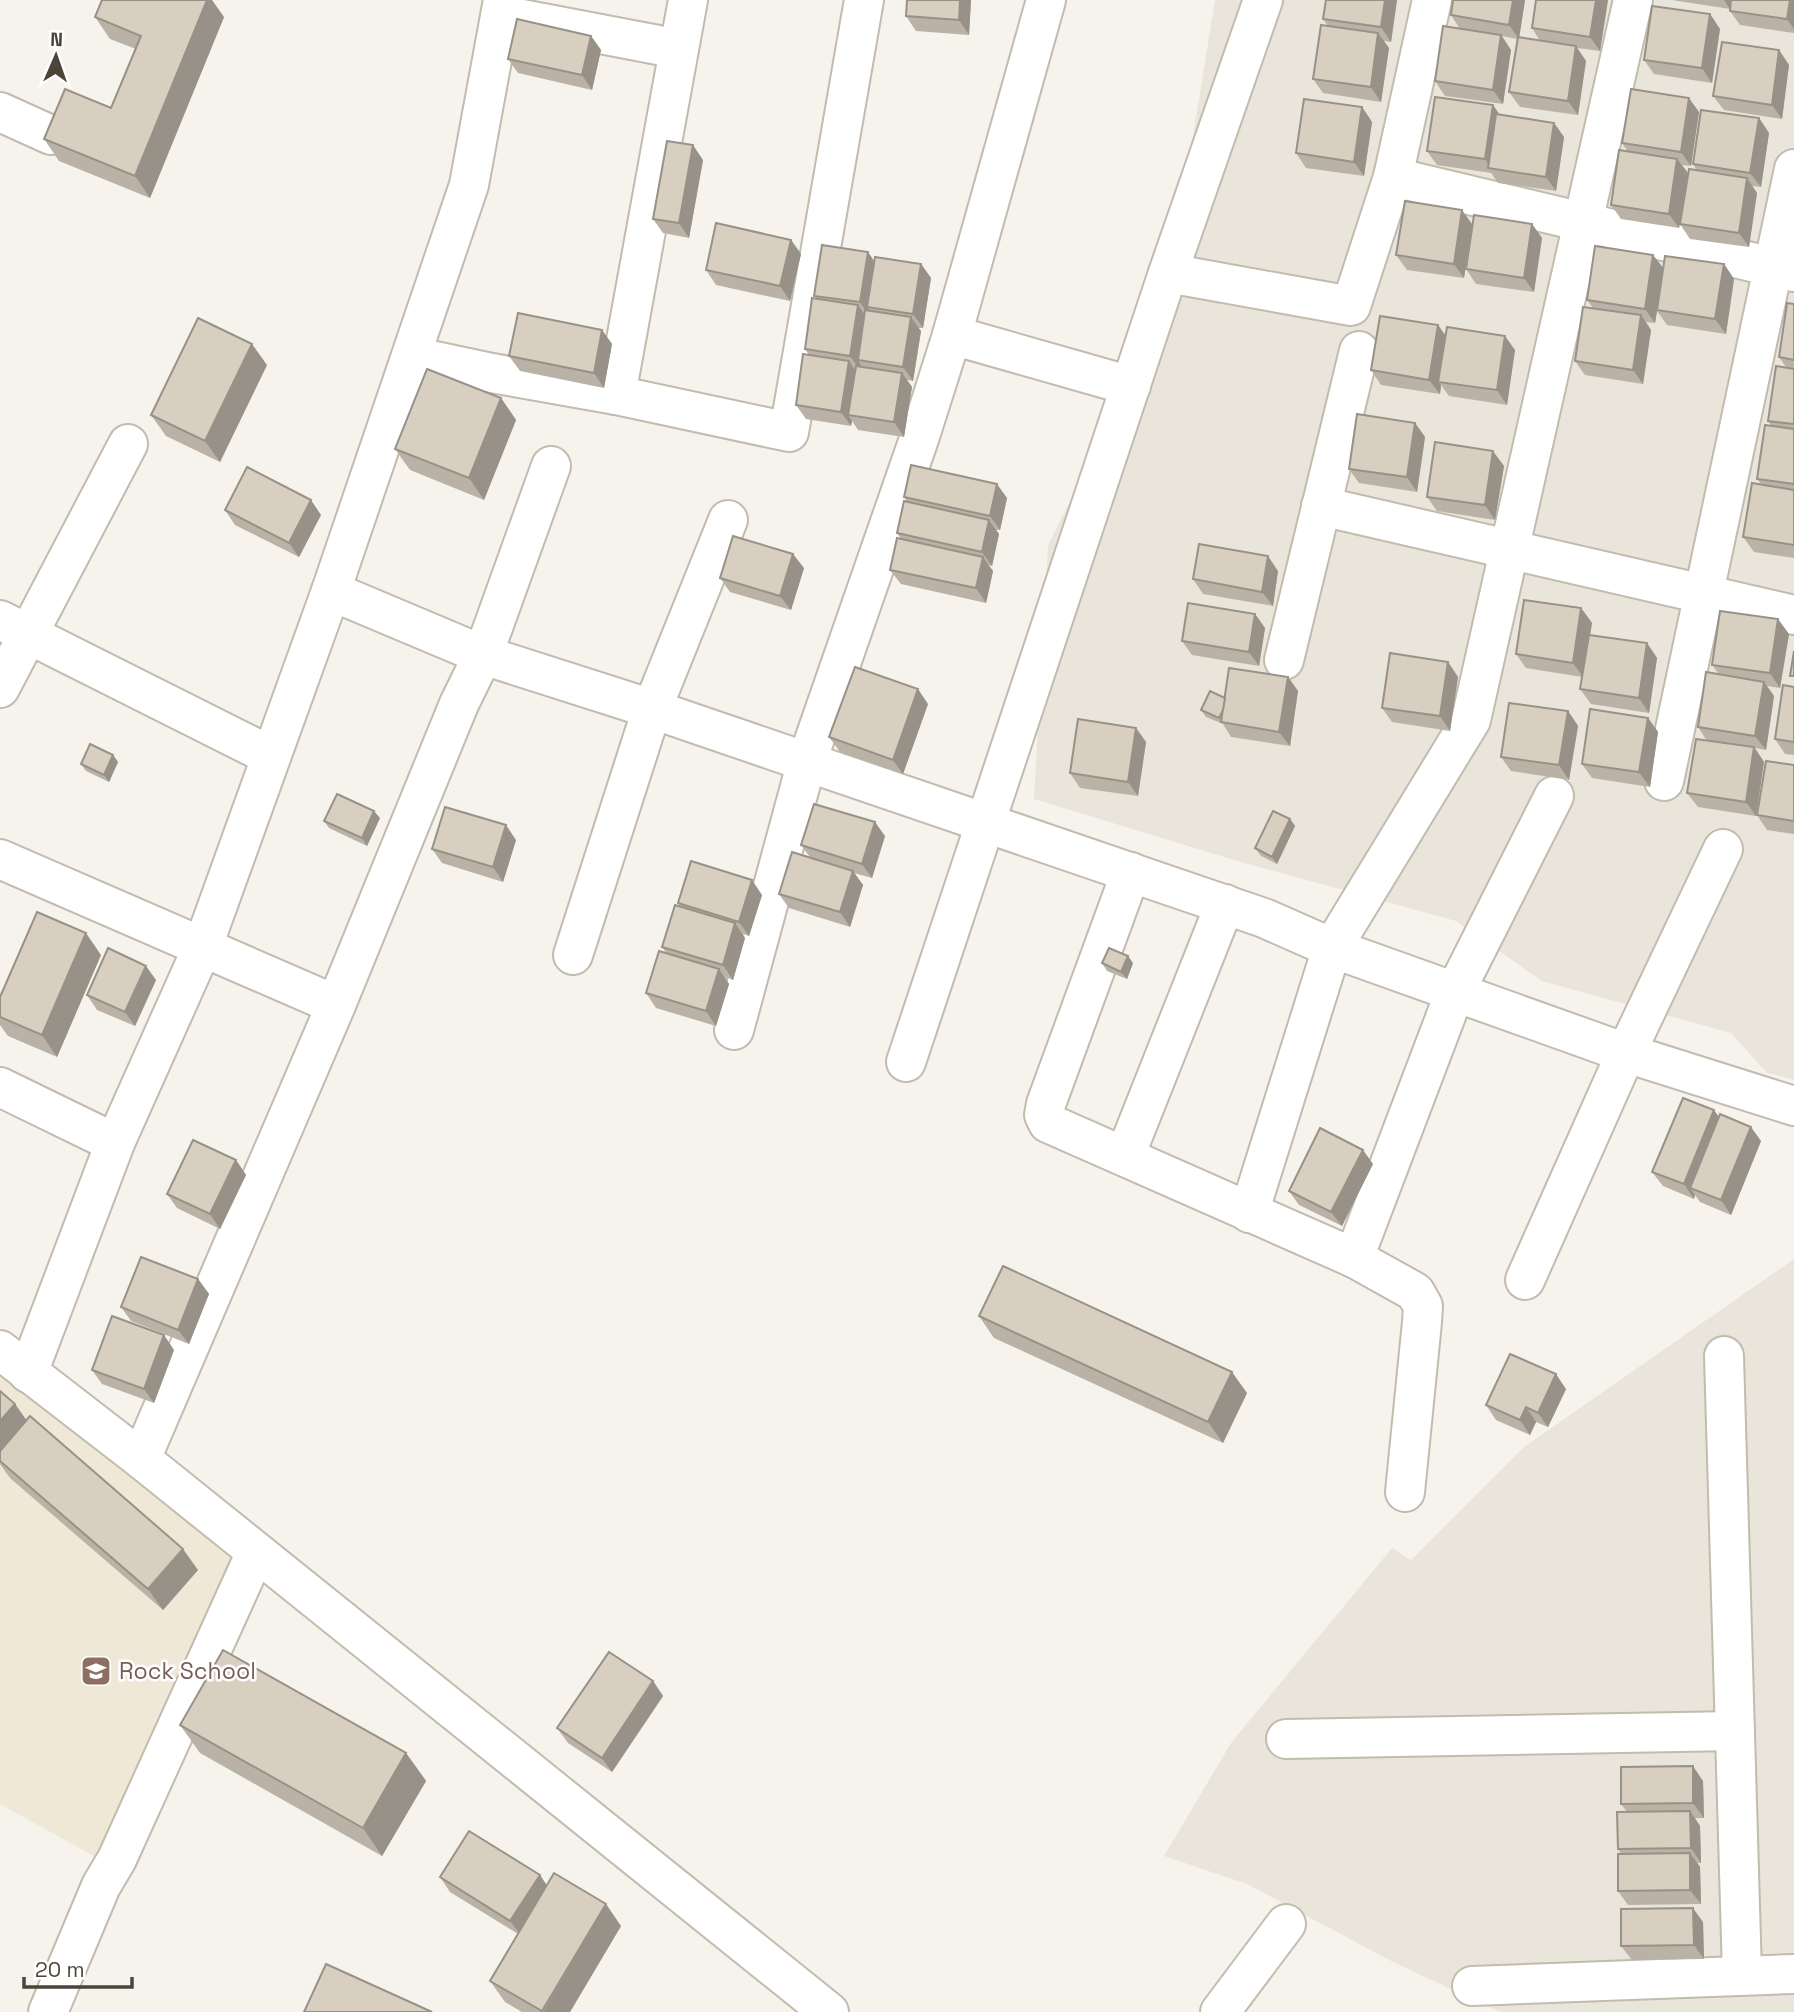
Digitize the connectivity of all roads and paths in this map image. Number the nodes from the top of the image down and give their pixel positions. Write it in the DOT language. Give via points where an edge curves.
graph roads {
  1 [pos="688,0"];
  2 [pos="864,0"];
  3 [pos="1046,0"];
  4 [pos="1263,0"];
  5 [pos="1432,0"];
  6 [pos="1633,0"];
  7 [pos="502,7"];
  8 [pos="679,49"];
  9 [pos="0,112"];
  10 [pos="51,135"];
  11 [pos="1794,169"];
  12 [pos="1393,177"];
  13 [pos="1583,222"];
  14 [pos="1784,269"];
  15 [pos="1168,273"];
  16 [pos="952,335"];
  17 [pos="1359,351"];
  18 [pos="412,356"];
  19 [pos="1131,386"];
  20 [pos="616,395"];
  21 [pos="128,444"];
  22 [pos="551,466"];
  23 [pos="1321,506"];
  24 [pos="728,520"];
  25 [pos="1510,550"];
  26 [pos="331,591"];
  27 [pos="1704,594"];
  28 [pos="1794,615"];
  29 [pos="15,627"];
  30 [pos="483,655"];
  31 [pos="1284,660"];
  32 [pos="0,688"];
  33 [pos="652,709"];
  34 [pos="271,757"];
  35 [pos="807,761"];
  36 [pos="1664,781"];
  37 [pos="1554,796"];
  38 [pos="986,823"];
  39 [pos="1723,849"];
  40 [pos="0,859"];
  41 [pos="1131,873"];
  42 [pos="1225,904"];
  43 [pos="203,946"];
  44 [pos="1332,948"];
  45 [pos="573,955"];
  46 [pos="1455,992"];
  47 [pos="336,1005"];
  48 [pos="734,1030"];
  49 [pos="1626,1053"];
  50 [pos="906,1062"];
  51 [pos="0,1087"];
  52 [pos="1794,1105"];
  53 [pos="115,1143"];
  54 [pos="1125,1156"];
  55 [pos="1249,1213"];
  56 [pos="1354,1258"];
  57 [pos="1525,1280"];
  58 [pos="1724,1356"];
  59 [pos="14,1362"];
  60 [pos="141,1459"];
  61 [pos="1405,1492"];
  62 [pos="256,1552"];
  63 [pos="1735,1731"];
  64 [pos="1286,1739"];
  65 [pos="1286,1924"];
  66 [pos="1794,1973"];
  67 [pos="1742,1974"];
  68 [pos="1472,1986"];
  69 [pos="48,2012"];
  70 [pos="829,2012"];
  71 [pos="1220,2012"];
  1 -- 8 [label="street"];
  2 -- 20 [label="street" via="789,432"];
  3 -- 16 [label="street"];
  4 -- 15 [label="street"];
  5 -- 12 [label="street"];
  6 -- 13 [label="street"];
  7 -- 8 [label="street"];
  7 -- 18 [label="street" via="469,185"];
  8 -- 20 [label="street"];
  9 -- 10 [label="street"];
  11 -- 14 [label="street"];
  12 -- 13 [label="street"];
  12 -- 15 [label="street" via="1351,306"];
  13 -- 14 [label="street"];
  13 -- 25 [label="street"];
  14 -- 27 [label="street"];
  15 -- 19 [label="street"];
  16 -- 19 [label="street"];
  16 -- 35 [label="street"];
  17 -- 23 [label="street"];
  18 -- 20 [label="street"];
  18 -- 26 [label="street"];
  19 -- 38 [label="street"];
  21 -- 29 [label="street"];
  22 -- 30 [label="street"];
  23 -- 25 [label="street"];
  23 -- 31 [label="street"];
  24 -- 33 [label="street"];
  25 -- 27 [label="street"];
  25 -- 44 [label="street" via="1471,719"];
  26 -- 30 [label="street"];
  26 -- 34 [label="street"];
  27 -- 28 [label="street"];
  27 -- 36 [label="street"];
  29 -- 32 [label="street"];
  29 -- 34 [label="street"];
  30 -- 33 [label="street"];
  30 -- 47 [label="street"];
  33 -- 35 [label="street"];
  33 -- 45 [label="street"];
  34 -- 43 [label="street"];
  35 -- 38 [label="street"];
  35 -- 48 [label="street"];
  37 -- 46 [label="street"];
  38 -- 41 [label="street"];
  38 -- 50 [label="street"];
  39 -- 49 [label="street"];
  40 -- 43 [label="street"];
  41 -- 42 [label="street"];
  41 -- 54 [label="street" via="1044,1115 1048,1123"];
  42 -- 44 [label="street"];
  42 -- 54 [label="street"];
  43 -- 47 [label="street"];
  43 -- 53 [label="street"];
  44 -- 46 [label="street"];
  44 -- 55 [label="street"];
  46 -- 49 [label="street"];
  46 -- 56 [label="street"];
  47 -- 60 [label="street"];
  49 -- 52 [label="street"];
  49 -- 57 [label="street"];
  51 -- 53 [label="street"];
  53 -- 59 [label="street"];
  54 -- 55 [label="street"];
  55 -- 56 [label="street"];
  56 -- 61 [label="street" via="1415,1292 1423,1306"];
  58 -- 63 [label="street"];
  59 -- 60 [label="street"];
  60 -- 62 [label="street"];
  62 -- 69 [label="street" via="101,1886"];
  62 -- 70 [label="street"];
  63 -- 64 [label="street"];
  63 -- 67 [label="street"];
  65 -- 71 [label="street"];
  66 -- 67 [label="street"];
  67 -- 68 [label="street"];
}
